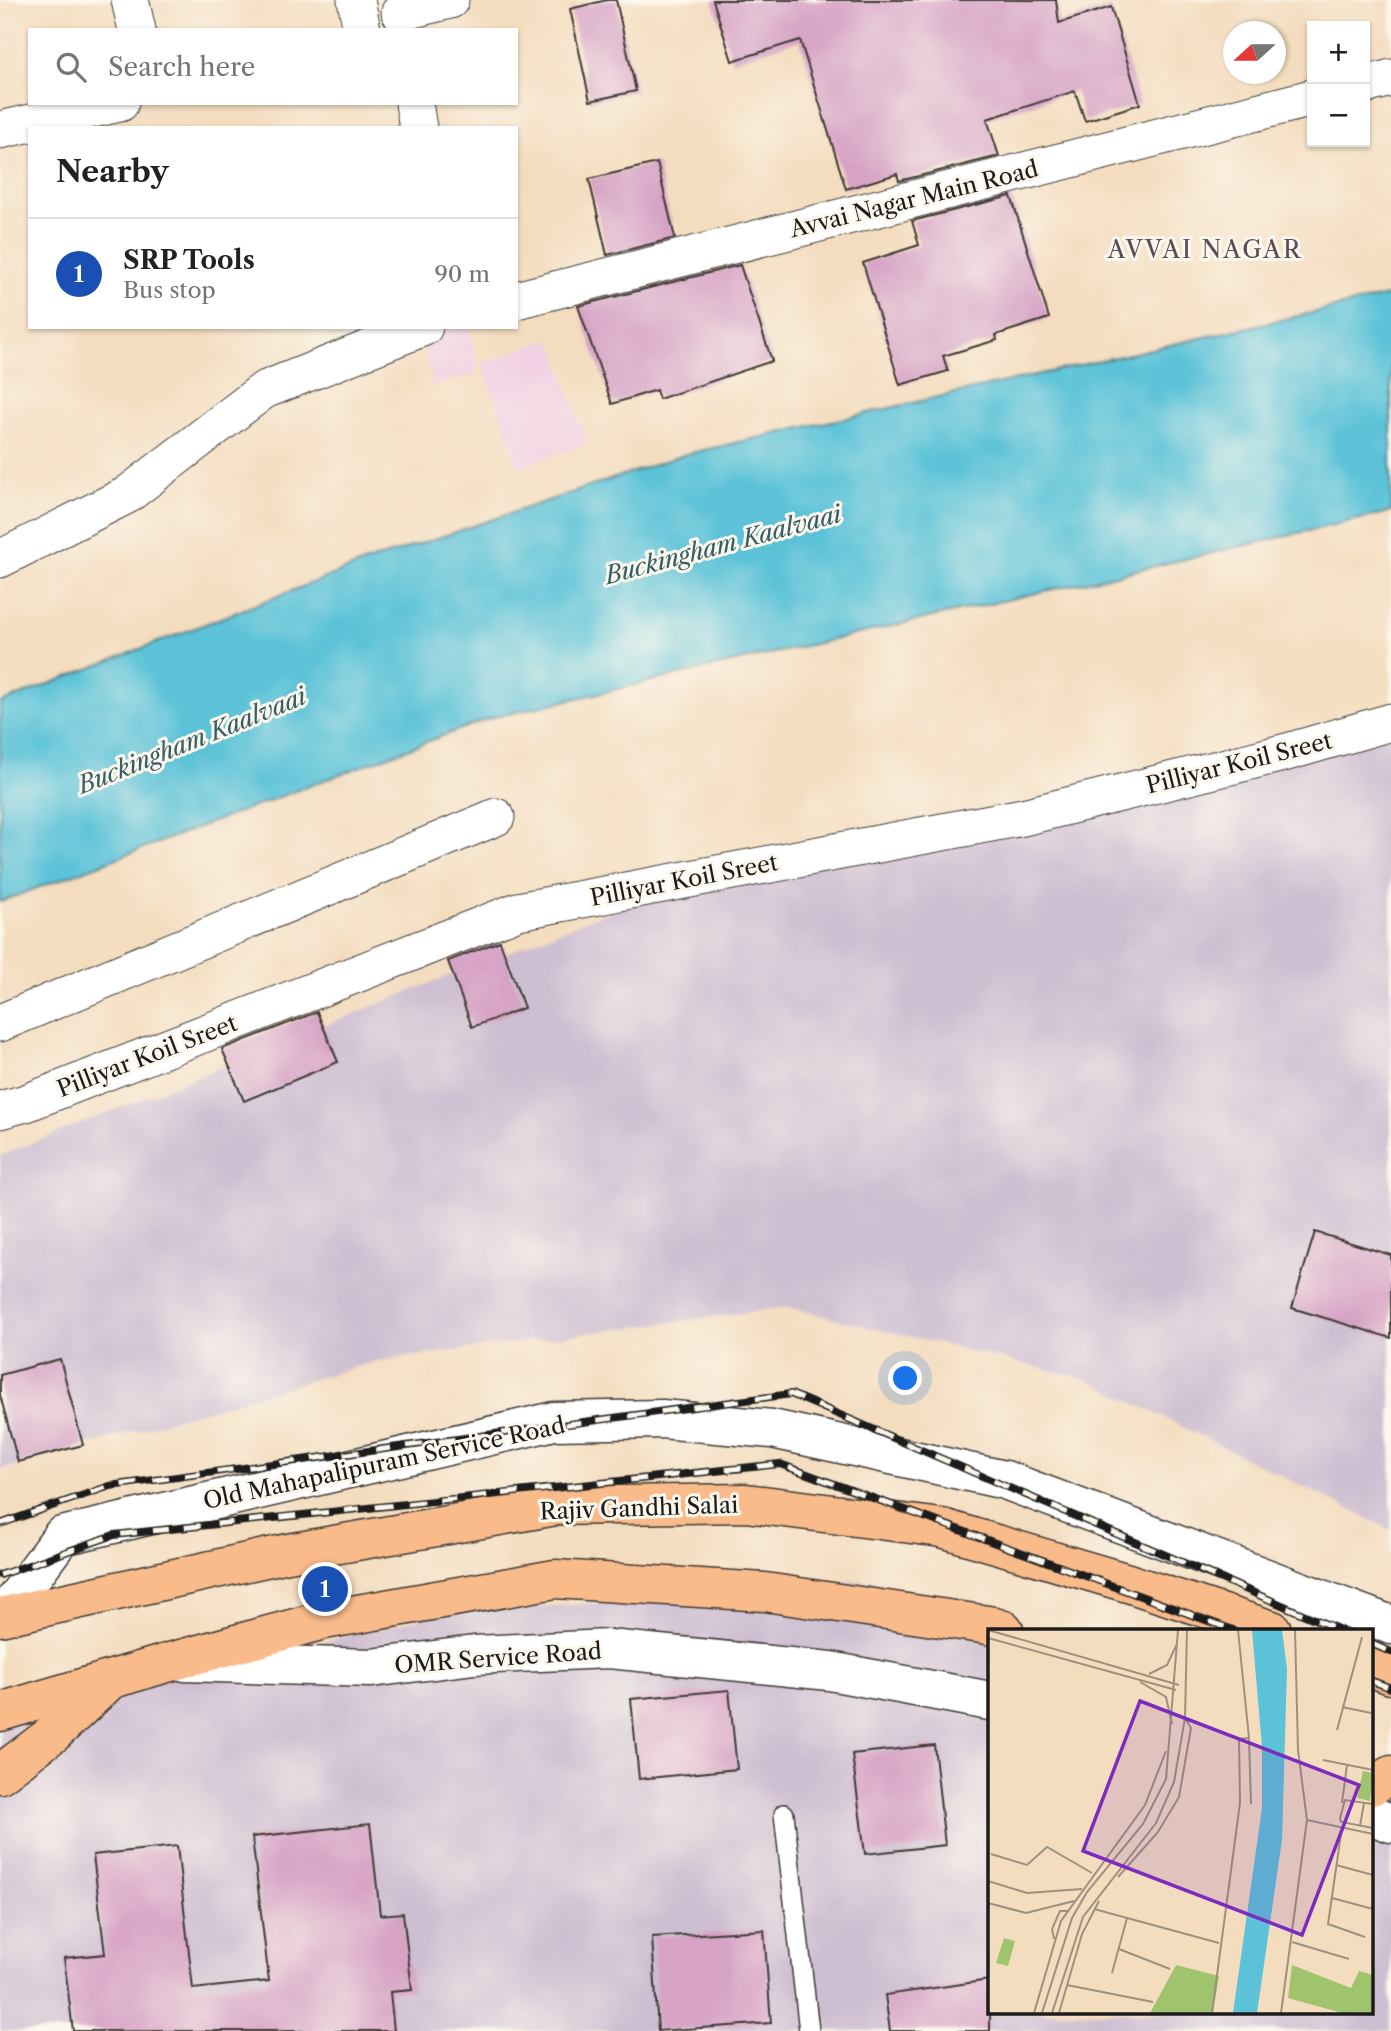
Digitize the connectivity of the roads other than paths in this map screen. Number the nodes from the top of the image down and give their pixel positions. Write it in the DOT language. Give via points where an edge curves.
graph roads {
  1 [pos="130,0"];
  2 [pos="153,0"];
  3 [pos="356,0"];
  4 [pos="450,0"];
  5 [pos="400,14"];
  6 [pos="137,28"];
  7 [pos="159,28"];
  8 [pos="362,28"];
  9 [pos="1391,78"];
  10 [pos="1369,84"];
  11 [pos="1307,99"];
  12 [pos="111,105"];
  13 [pos="414,105"];
  14 [pos="418,126"];
  15 [pos="0,130"];
  16 [pos="518,299"];
  17 [pos="419,329"];
  18 [pos="0,559"];
  19 [pos="1391,722"];
  20 [pos="496,817"];
  21 [pos="0,1023"];
  22 [pos="0,1110"];
  23 [pos="1,1616"];
  24 [pos="1391,1625"];
  25 [pos="1001,1629"];
  26 [pos="1269,1629"];
  27 [pos="170,1662"];
  28 [pos="1374,1669"];
  29 [pos="1391,1675"];
  30 [pos="111,1680"];
  31 [pos="988,1701"];
  32 [pos="0,1712"];
  33 [pos="1374,1759"];
  34 [pos="1391,1765"];
  35 [pos="0,1774"];
  36 [pos="1391,1775"];
  37 [pos="1374,1785"];
  38 [pos="784,1814"];
  39 [pos="1374,1817"];
  40 [pos="1391,1823"];
  41 [pos="808,2031"];
  1 -- 6 [label="street"];
  2 -- 7 [label="street"];
  3 -- 8 [label="street"];
  4 -- 5 [label="street"];
  9 -- 10 [label="street"];
  11 -- 16 [label="street, Avvai Nagar Main Road"];
  12 -- 15 [label="street"];
  13 -- 14 [label="street"];
  17 -- 18 [label="street" via="264,390 127,495"];
  19 -- 22 [label="street, Pilliyar Koil Sreet" via="1023,817 518,911 26,1104"];
  20 -- 21 [label="street"];
  23 -- 24 [label="street, Old Mahapalipuram Service Road" via="62,1536 554,1421 662,1419 772,1429 1005,1480"];
  23 -- 26 [label="main road, Rajiv Gandhi Salai" via="288,1553 556,1506 746,1503 942,1528"];
  25 -- 27 [label="main road" via="765,1592 555,1579 324,1620"];
  27 -- 30 [label="main road"];
  27 -- 31 [label="street, OMR Service Road" via="371,1668 474,1655 609,1649 830,1671"];
  28 -- 29 [label="main road"];
  30 -- 32 [label="main road"];
  30 -- 35 [label="main road" via="54,1733"];
  33 -- 34 [label="main road"];
  36 -- 37 [label="main road"];
  38 -- 41 [label="lane"];
  39 -- 40 [label="street"];
}
